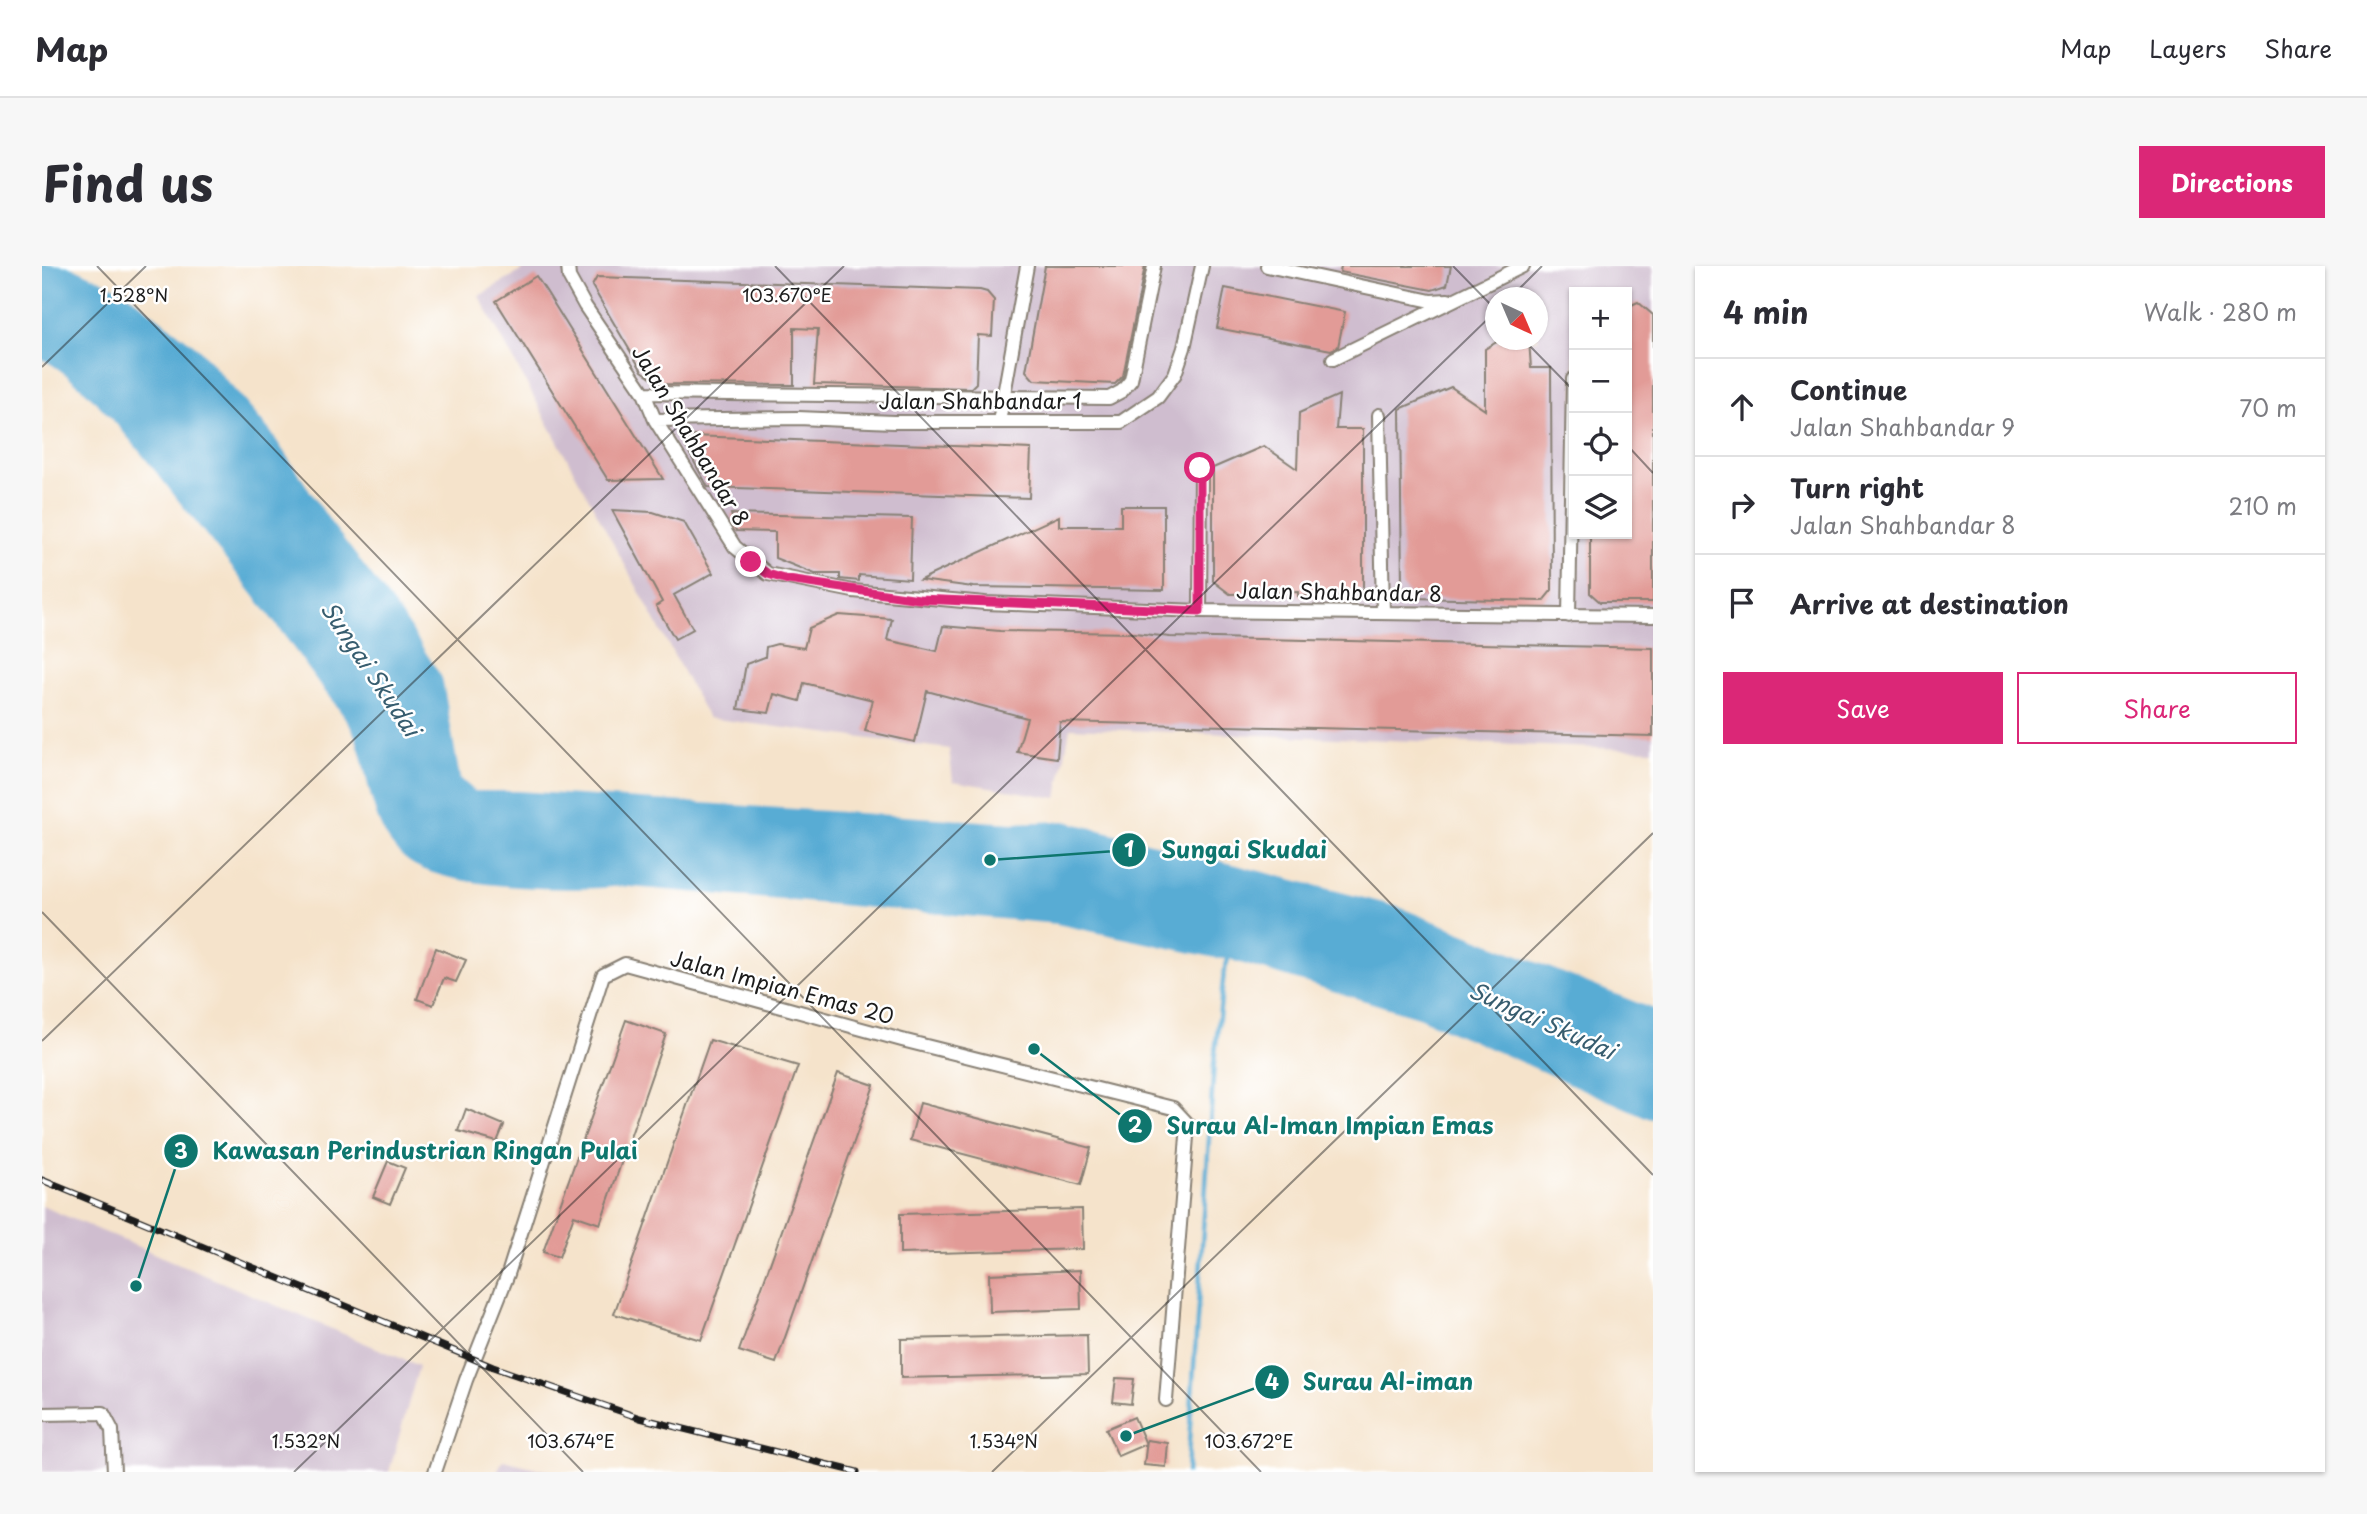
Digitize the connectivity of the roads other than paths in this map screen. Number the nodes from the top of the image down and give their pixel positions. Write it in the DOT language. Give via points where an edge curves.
graph roads {
  1 [pos="568,266"];
  2 [pos="1027,266"];
  3 [pos="1154,266"];
  4 [pos="1202,266"];
  5 [pos="1267,266"];
  6 [pos="1523,266"];
  7 [pos="1452,300"];
  8 [pos="1333,359"];
  9 [pos="644,393"];
  10 [pos="1003,397"];
  11 [pos="1572,413"];
  12 [pos="1379,415"];
  13 [pos="655,420"];
  14 [pos="999,422"];
  15 [pos="1200,468"];
  16 [pos="1200,611"];
  17 [pos="1383,612"];
  18 [pos="1569,616"];
  19 [pos="1653,616"];
  20 [pos="1166,1401"];
  21 [pos="42,1414"];
  22 [pos="114,1472"];
  23 [pos="435,1472"];
  1 -- 9 [label="street, Jalan Shahbandar 8" via="585,306"];
  2 -- 10 [label="street"];
  3 -- 10 [label="street" via="1131,380 1122,391 1109,398"];
  4 -- 14 [label="street, Jalan Shahbandar 1" via="1175,373 1142,410 1121,422"];
  5 -- 7 [label="street" via="1430,301"];
  6 -- 7 [label="street"];
  7 -- 8 [label="street"];
  9 -- 10 [label="street"];
  9 -- 13 [label="street, Jalan Shahbandar 8"];
  10 -- 14 [label="street"];
  11 -- 18 [label="street"];
  12 -- 17 [label="street"];
  13 -- 14 [label="street, Jalan Shahbandar 1"];
  13 -- 16 [label="street, Jalan Shahbandar 8" via="735,548 768,574 816,586 919,599"];
  15 -- 16 [label="street"];
  16 -- 17 [label="street, Jalan Shahbandar 8"];
  17 -- 18 [label="street, Jalan Shahbandar 8"];
  18 -- 19 [label="street, Jalan Shahbandar 8"];
  20 -- 23 [label="street, Jalan Impian Emas 20" via="1188,1124 1173,1108 625,964 603,975 508,1274"];
  21 -- 22 [label="street" via="103,1413 112,1430"];
}
